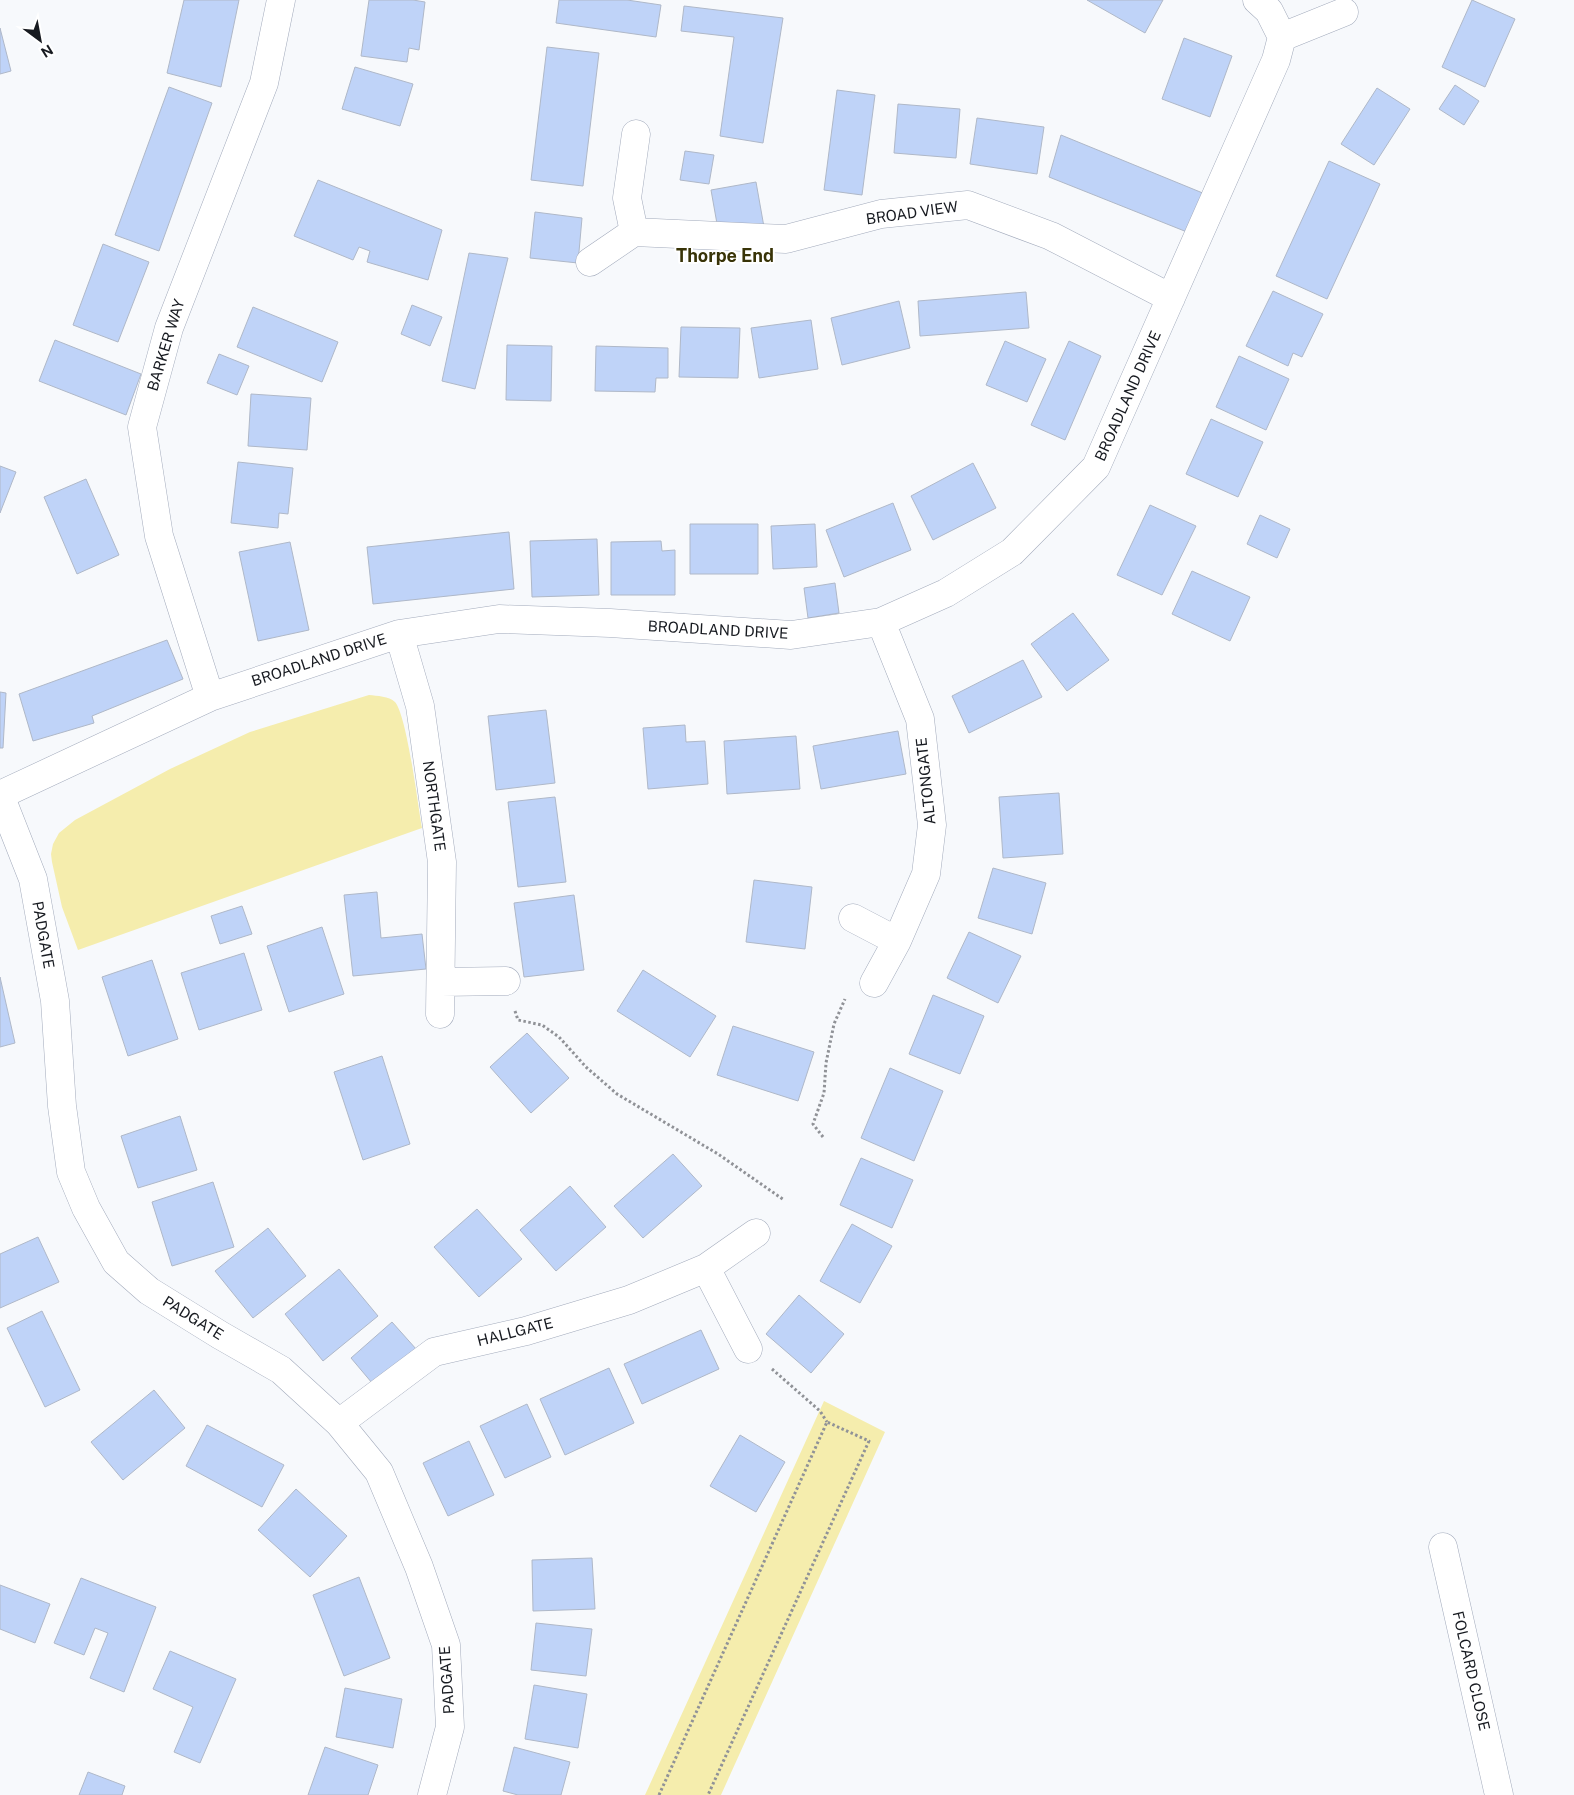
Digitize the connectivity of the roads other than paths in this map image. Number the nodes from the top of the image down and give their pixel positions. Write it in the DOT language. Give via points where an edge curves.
graph roads {
  1 [pos="281,0"];
  2 [pos="1257,0"];
  3 [pos="1344,12"];
  4 [pos="1282,37"];
  5 [pos="636,134"];
  6 [pos="634,232"];
  7 [pos="590,262"];
  8 [pos="1171,298"];
  9 [pos="881,622"];
  10 [pos="399,634"];
  11 [pos="210,697"];
  12 [pos="0,795"];
  13 [pos="853,918"];
  14 [pos="897,941"];
  15 [pos="506,981"];
  16 [pos="441,982"];
  17 [pos="874,983"];
  18 [pos="440,1014"];
  19 [pos="756,1234"];
  20 [pos="706,1268"];
  21 [pos="748,1350"];
  22 [pos="339,1423"];
  23 [pos="1443,1547"];
  24 [pos="432,1795"];
  25 [pos="1499,1795"];
  1 -- 11 [label="street, BARKER WAY" via="264,83 169,328 142,427 160,536"];
  2 -- 4 [label="street" via="1269,11"];
  3 -- 4 [label="street"];
  4 -- 8 [label="street, BROADLAND DRIVE" via="1276,60"];
  5 -- 6 [label="street" via="627,198"];
  6 -- 7 [label="street"];
  6 -- 8 [label="street, BROAD VIEW" via="786,239 882,214 968,205 1051,236"];
  8 -- 9 [label="street, BROADLAND DRIVE" via="1096,467 1012,552 946,593"];
  9 -- 10 [label="street, BROADLAND DRIVE" via="791,635 499,619"];
  9 -- 14 [label="street, ALTONGATE" via="920,719 932,825 926,874"];
  10 -- 11 [label="street, BROADLAND DRIVE"];
  10 -- 16 [label="street, NORTHGATE" via="420,706 442,862"];
  11 -- 12 [label="street, BROADLAND DRIVE"];
  12 -- 22 [label="street, PADGATE" via="33,879 55,1001 70,1172 86,1208 116,1262 149,1291 281,1370"];
  13 -- 14 [label="street"];
  14 -- 17 [label="street, ALTONGATE"];
  15 -- 16 [label="street"];
  16 -- 18 [label="street, NORTHGATE"];
  19 -- 20 [label="street, HALLGATE"];
  20 -- 21 [label="street"];
  20 -- 22 [label="street, HALLGATE" via="629,1300 526,1331 434,1352"];
  22 -- 24 [label="street, PADGATE" via="379,1472 446,1645 450,1728"];
  23 -- 25 [label="street, FOLCARD CLOSE"];
}
